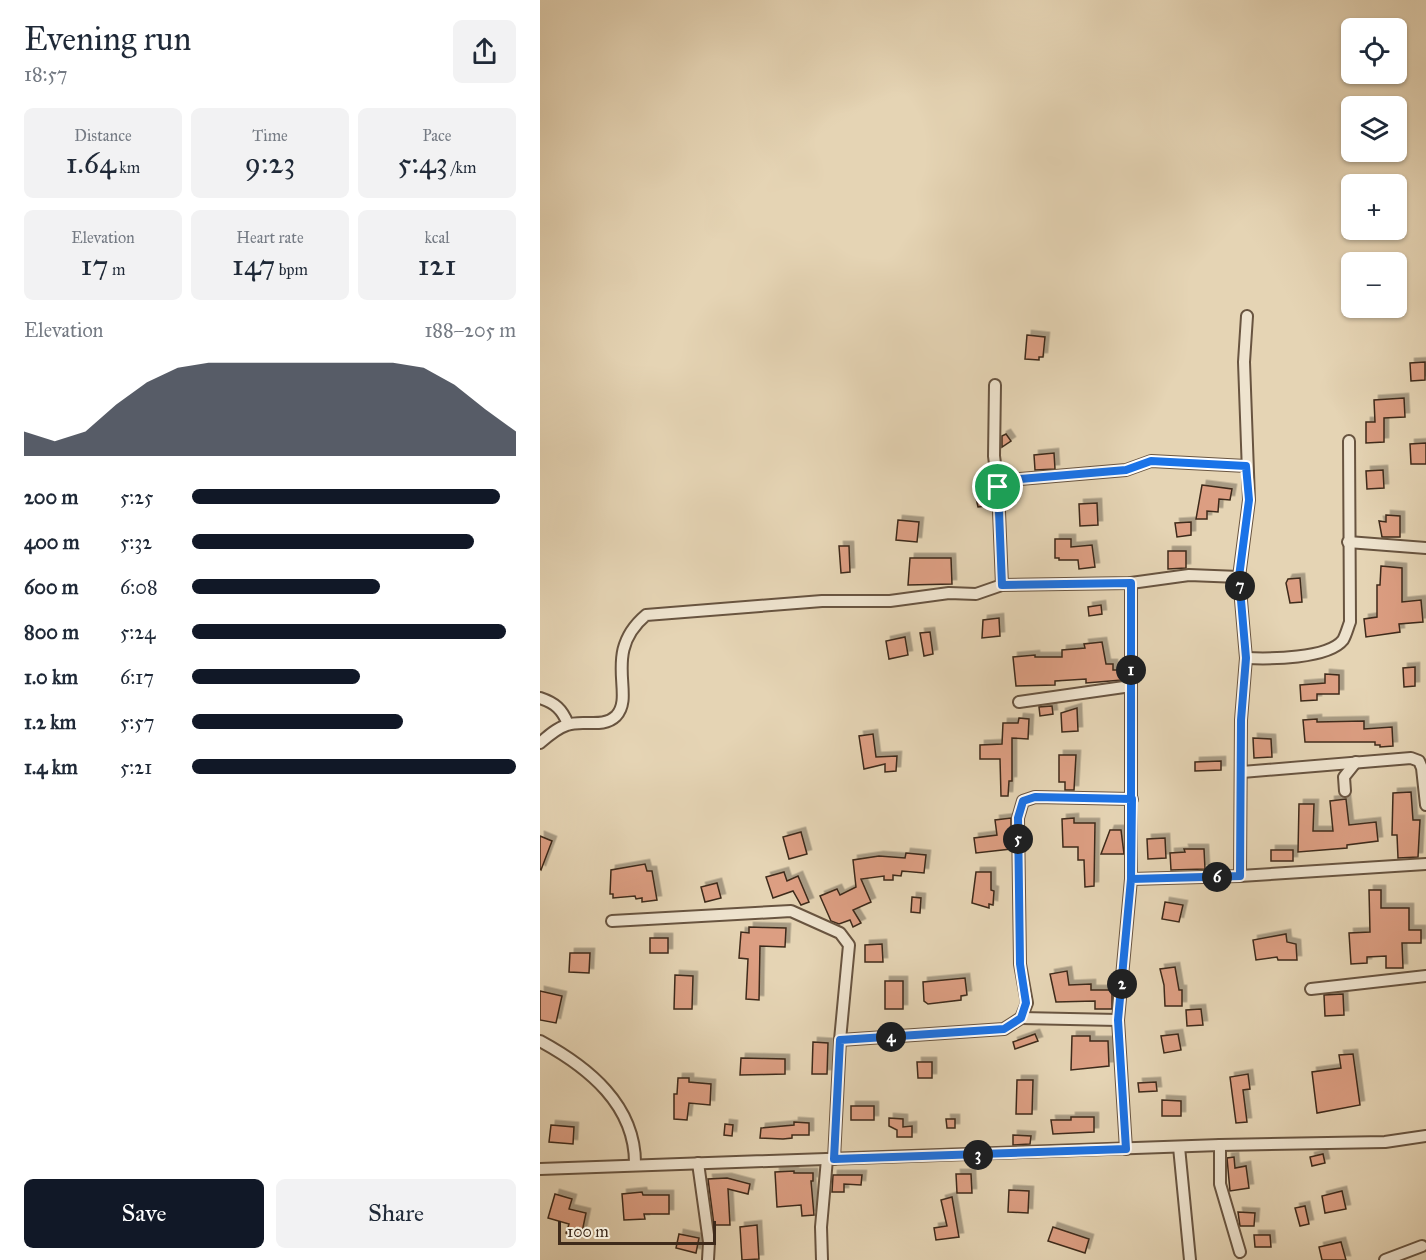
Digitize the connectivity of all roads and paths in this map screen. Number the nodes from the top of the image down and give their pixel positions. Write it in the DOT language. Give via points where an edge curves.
graph roads {
  1 [pos="1246,316"];
  2 [pos="995,385"];
  3 [pos="1349,441"];
  4 [pos="1246,466"];
  5 [pos="998,487"];
  6 [pos="1348,542"];
  7 [pos="1426,548"];
  8 [pos="1239,577"];
  9 [pos="1131,583"];
  10 [pos="1002,585"];
  11 [pos="1246,658"];
  12 [pos="1131,686"];
  13 [pos="540,698"];
  14 [pos="1019,702"];
  15 [pos="568,724"];
  16 [pos="540,743"];
  17 [pos="1356,762"];
  18 [pos="1242,772"];
  19 [pos="1345,791"];
  20 [pos="1132,799"];
  21 [pos="1426,805"];
  22 [pos="1426,864"];
  23 [pos="1240,876"];
  24 [pos="1131,879"];
  25 [pos="612,921"];
  26 [pos="1426,976"];
  27 [pos="1311,989"];
  28 [pos="1021,1018"];
  29 [pos="1118,1020"];
  30 [pos="840,1040"];
  31 [pos="540,1041"];
  32 [pos="1426,1136"];
  33 [pos="1220,1144"];
  34 [pos="1179,1147"];
  35 [pos="1126,1149"];
  36 [pos="831,1159"];
  37 [pos="698,1163"];
  38 [pos="635,1165"];
  39 [pos="540,1169"];
  40 [pos="1422,1246"];
  41 [pos="1240,1252"];
  42 [pos="708,1260"];
  43 [pos="822,1260"];
  44 [pos="1190,1260"];
  45 [pos="1385,1260"];
  1 -- 4 [label="street"];
  2 -- 5 [label="street" via="994,456"];
  3 -- 6 [label="street"];
  4 -- 5 [label="street" via="1151,461 1126,470 1020,479"];
  4 -- 8 [label="street" via="1249,500"];
  5 -- 10 [label="street"];
  6 -- 7 [label="street"];
  6 -- 11 [label="street" via="1350,622 1343,640 1328,651"];
  8 -- 9 [label="street" via="1189,575"];
  8 -- 11 [label="street"];
  9 -- 10 [label="street"];
  9 -- 12 [label="street"];
  10 -- 15 [label="street" via="976,594 646,615 633,626 623,646 622,705 617,716 606,723"];
  11 -- 18 [label="street"];
  12 -- 14 [label="street"];
  12 -- 20 [label="street"];
  13 -- 15 [label="street" via="564,712"];
  15 -- 16 [label="street"];
  17 -- 18 [label="street"];
  17 -- 19 [label="street" via="1344,777"];
  17 -- 21 [label="street" via="1419,760"];
  18 -- 23 [label="street"];
  20 -- 24 [label="street"];
  20 -- 28 [label="street" via="1035,797 1023,801 1018,818 1020,964 1027,992"];
  22 -- 23 [label="street"];
  23 -- 24 [label="street"];
  24 -- 29 [label="street"];
  25 -- 30 [label="street" via="791,911 840,933 849,945"];
  26 -- 27 [label="street"];
  28 -- 29 [label="street"];
  28 -- 30 [label="street" via="1004,1029"];
  29 -- 35 [label="street"];
  30 -- 36 [label="street"];
  31 -- 38 [label="street" via="582,1066 610,1094 628,1121"];
  32 -- 33 [label="street" via="1385,1142"];
  33 -- 34 [label="street"];
  33 -- 41 [label="street" via="1220,1184"];
  34 -- 35 [label="street"];
  34 -- 44 [label="street"];
  35 -- 36 [label="street"];
  36 -- 37 [label="street"];
  36 -- 43 [label="street" via="821,1227"];
  37 -- 38 [label="street"];
  37 -- 42 [label="street"];
  38 -- 39 [label="street"];
  40 -- 45 [label="street"];
}
